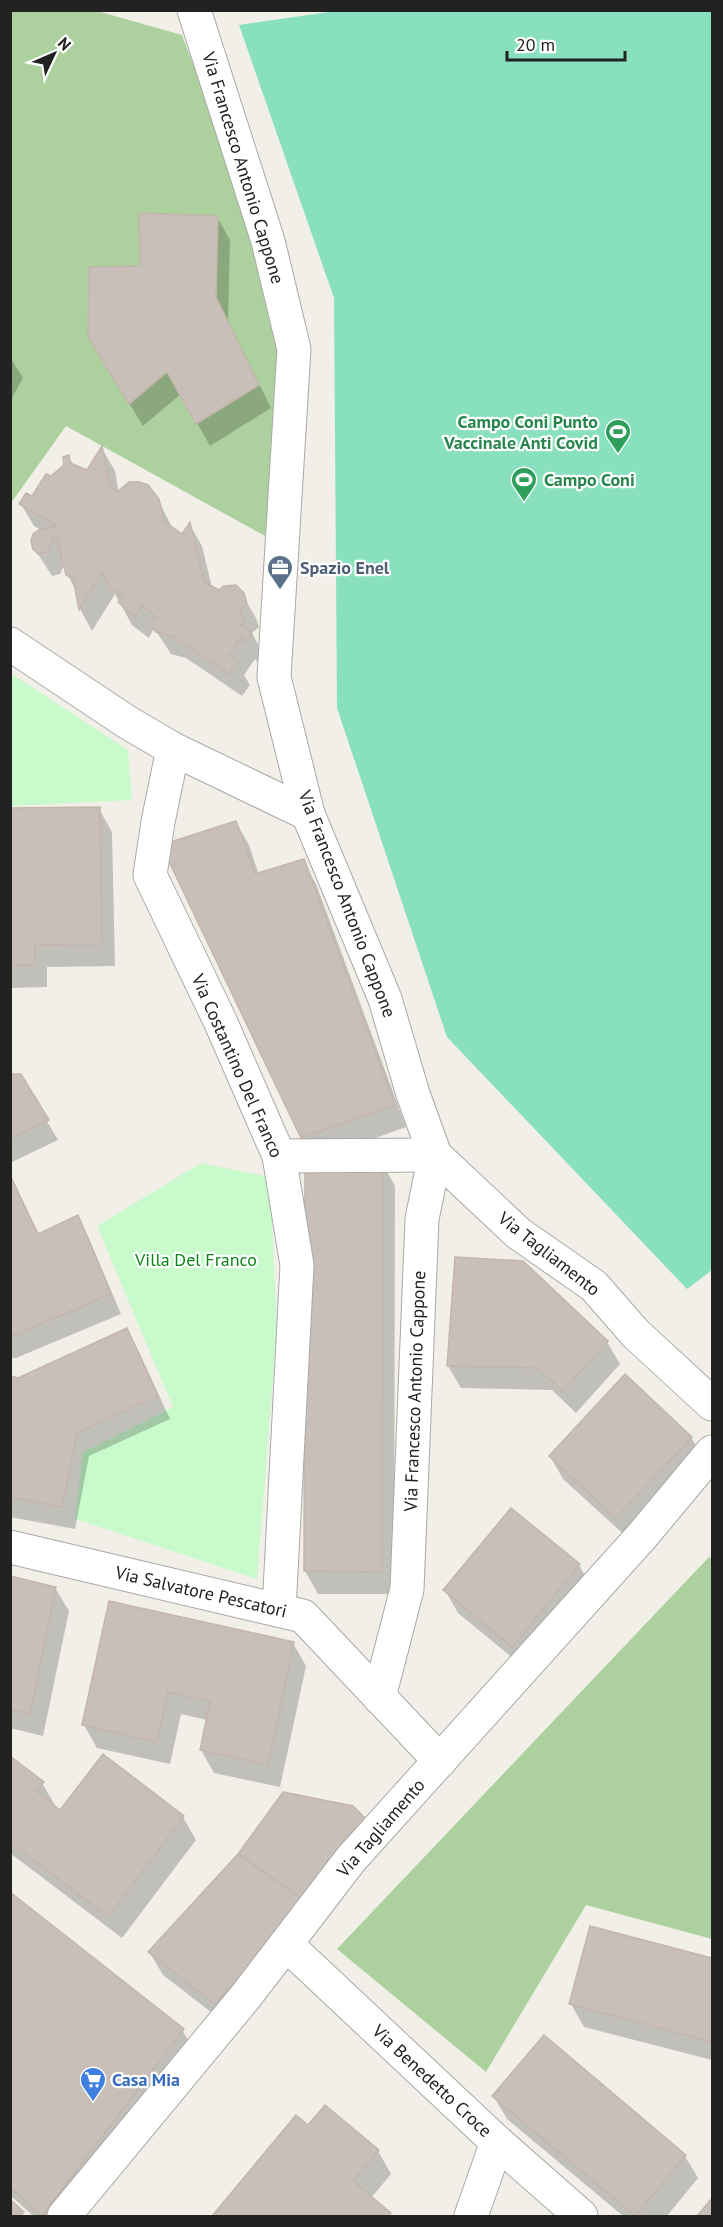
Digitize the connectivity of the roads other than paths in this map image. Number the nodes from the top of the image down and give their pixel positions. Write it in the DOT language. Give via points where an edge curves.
graph roads {
  1 [pos="194,10"];
  2 [pos="10,644"];
  3 [pos="173,749"];
  4 [pos="308,814"];
  5 [pos="435,1155"];
  6 [pos="279,1156"];
  7 [pos="712,1404"];
  8 [pos="712,1452"];
  9 [pos="10,1547"];
  10 [pos="279,1610"];
  11 [pos="379,1697"];
  12 [pos="440,1761"];
  13 [pos="286,1944"];
  14 [pos="497,2142"];
  15 [pos="64,2217"];
  16 [pos="471,2217"];
  17 [pos="580,2217"];
  1 -- 4 [label="street, Via Francesco Antonio Cappone" via="268,241 294,349 274,677"];
  2 -- 3 [label="street"];
  3 -- 4 [label="street"];
  3 -- 6 [label="street, Via Costantino Del Franco" via="150,875"];
  4 -- 5 [label="street, Via Francesco Antonio Cappone" via="385,999"];
  5 -- 6 [label="street"];
  5 -- 7 [label="street, Via Tagliamento" via="518,1233 594,1286 635,1333"];
  5 -- 11 [label="street, Via Francesco Antonio Cappone" via="422,1219 407,1589"];
  6 -- 10 [label="street, Via Costantino Del Franco" via="297,1265"];
  8 -- 12 [label="street, Via Tagliamento"];
  9 -- 10 [label="street, Via Salvatore Pescatori"];
  10 -- 11 [label="street, Via Salvatore Pescatori" via="303,1616"];
  11 -- 12 [label="street, Via Salvatore Pescatori"];
  12 -- 13 [label="street, Via Tagliamento" via="351,1858"];
  13 -- 14 [label="street, Via Benedetto Croce"];
  13 -- 15 [label="street, Via Tagliamento"];
  14 -- 16 [label="street"];
  14 -- 17 [label="street, Via Benedetto Croce"];
}
